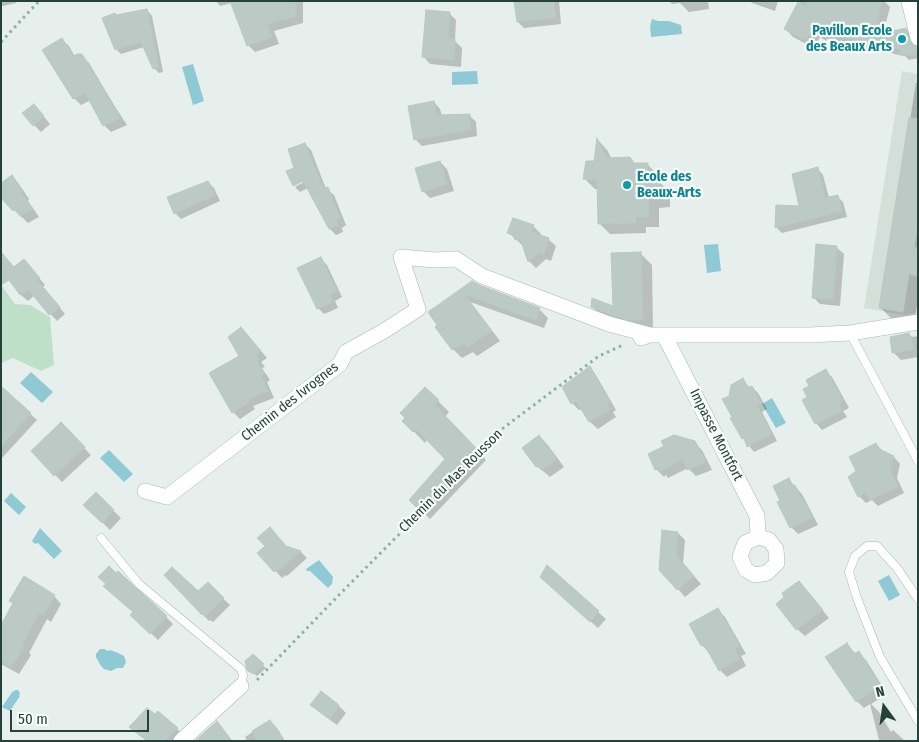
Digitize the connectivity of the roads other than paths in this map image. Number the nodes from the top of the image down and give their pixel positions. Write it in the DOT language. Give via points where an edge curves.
graph roads {
  1 [pos="909,1"];
  2 [pos="918,38"];
  3 [pos="918,322"];
  4 [pos="850,333"];
  5 [pos="657,335"];
  6 [pos="632,341"];
  7 [pos="918,461"];
  8 [pos="145,491"];
  9 [pos="758,537"];
  10 [pos="100,538"];
  11 [pos="918,599"];
  12 [pos="240,686"];
  13 [pos="918,722"];
  14 [pos="181,741"];
  1 -- 2 [label="street"];
  3 -- 4 [label="street"];
  4 -- 5 [label="street"];
  4 -- 7 [label="lane"];
  5 -- 6 [label="street"];
  5 -- 8 [label="street, Chemin des Ivrognes" via="609,324 482,276 456,259 401,257 418,309 346,352 340,364 167,498"];
  5 -- 9 [label="street, Impasse Montfort" via="757,516"];
  10 -- 12 [label="lane" via="139,584 241,669"];
  11 -- 13 [label="lane" via="877,546 867,546 855,556 849,572 857,598 880,657"];
  12 -- 14 [label="street"];
}
